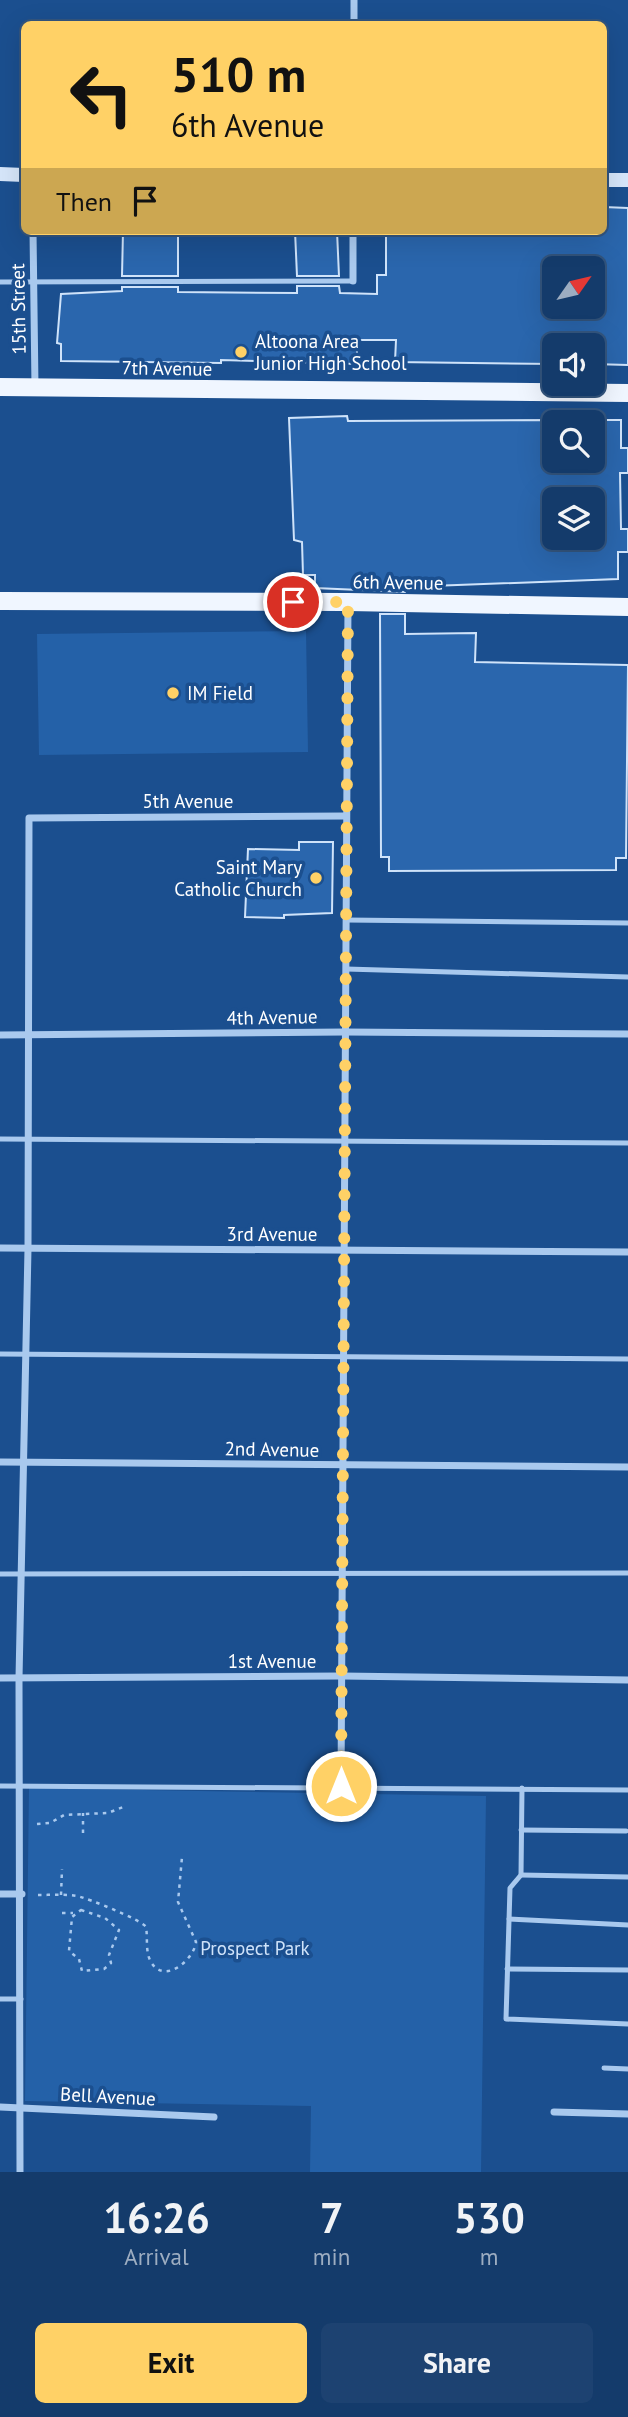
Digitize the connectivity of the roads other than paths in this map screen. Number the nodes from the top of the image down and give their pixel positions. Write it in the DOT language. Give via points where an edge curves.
graph roads {
  1 [pos="354,0"];
  2 [pos="354,21"];
  3 [pos="0,174"];
  4 [pos="21,175"];
  5 [pos="607,180"];
  6 [pos="628,180"];
  7 [pos="33,235"];
  8 [pos="354,235"];
  9 [pos="354,281"];
  10 [pos="0,282"];
  11 [pos="34,282"];
  12 [pos="0,387"];
  13 [pos="34,388"];
  14 [pos="628,393"];
  15 [pos="0,601"];
  16 [pos="348,602"];
  17 [pos="628,607"];
  18 [pos="346,816"];
  19 [pos="346,920"];
  20 [pos="628,923"];
  21 [pos="346,969"];
  22 [pos="628,977"];
  23 [pos="345,1032"];
  24 [pos="628,1034"];
  25 [pos="0,1035"];
  26 [pos="29,1037"];
  27 [pos="0,1139"];
  28 [pos="28,1139"];
  29 [pos="345,1142"];
  30 [pos="628,1143"];
  31 [pos="0,1248"];
  32 [pos="28,1249"];
  33 [pos="344,1250"];
  34 [pos="628,1252"];
  35 [pos="0,1354"];
  36 [pos="25,1354"];
  37 [pos="344,1358"];
  38 [pos="628,1359"];
  39 [pos="0,1462"];
  40 [pos="22,1463"];
  41 [pos="343,1466"];
  42 [pos="628,1466"];
  43 [pos="342,1573"];
  44 [pos="628,1573"];
  45 [pos="0,1574"];
  46 [pos="20,1574"];
  47 [pos="342,1676"];
  48 [pos="0,1678"];
  49 [pos="19,1678"];
  50 [pos="628,1680"];
  51 [pos="0,1786"];
  52 [pos="341,1786"];
  53 [pos="21,1787"];
  54 [pos="522,1788"];
  55 [pos="628,1790"];
  56 [pos="522,1830"];
  57 [pos="626,1831"];
  58 [pos="521,1875"];
  59 [pos="628,1877"];
  60 [pos="0,1894"];
  61 [pos="22,1894"];
  62 [pos="509,1919"];
  63 [pos="628,1925"];
  64 [pos="507,1969"];
  65 [pos="628,1970"];
  66 [pos="0,1999"];
  67 [pos="22,1999"];
  68 [pos="628,2024"];
  69 [pos="604,2068"];
  70 [pos="628,2069"];
  71 [pos="0,2107"];
  72 [pos="21,2108"];
  73 [pos="554,2112"];
  74 [pos="628,2114"];
  75 [pos="214,2116"];
  76 [pos="20,2172"];
  1 -- 2 [label="street"];
  3 -- 4 [label="street"];
  5 -- 6 [label="street"];
  7 -- 11 [label="street, 15th Street"];
  8 -- 9 [label="street"];
  9 -- 11 [label="lane"];
  10 -- 11 [label="lane"];
  11 -- 13 [label="street, 15th Street"];
  12 -- 13 [label="main road, 7th Avenue"];
  13 -- 14 [label="main road, 7th Avenue"];
  15 -- 16 [label="main road, 6th Avenue"];
  16 -- 17 [label="main road, 6th Avenue"];
  16 -- 18 [label="street"];
  18 -- 19 [label="street"];
  18 -- 26 [label="street, 5th Avenue" via="29,818"];
  19 -- 20 [label="lane"];
  19 -- 21 [label="street"];
  21 -- 22 [label="lane"];
  21 -- 23 [label="street"];
  23 -- 24 [label="street, 4th Avenue"];
  23 -- 26 [label="street, 4th Avenue"];
  23 -- 29 [label="street"];
  25 -- 26 [label="street, 4th Avenue"];
  26 -- 28 [label="street"];
  27 -- 28 [label="lane"];
  28 -- 29 [label="lane"];
  28 -- 32 [label="street"];
  29 -- 30 [label="lane"];
  29 -- 33 [label="street"];
  31 -- 32 [label="street, 3rd Avenue"];
  32 -- 33 [label="street, 3rd Avenue"];
  32 -- 36 [label="street"];
  33 -- 34 [label="street, 3rd Avenue"];
  33 -- 37 [label="street"];
  35 -- 36 [label="lane"];
  36 -- 37 [label="lane"];
  36 -- 40 [label="street"];
  37 -- 38 [label="lane"];
  37 -- 41 [label="street"];
  39 -- 40 [label="street, 2nd Avenue"];
  40 -- 41 [label="street, 2nd Avenue"];
  40 -- 46 [label="street"];
  41 -- 42 [label="street, 2nd Avenue"];
  41 -- 43 [label="street"];
  43 -- 44 [label="lane"];
  43 -- 46 [label="lane"];
  43 -- 47 [label="street"];
  45 -- 46 [label="lane"];
  46 -- 49 [label="street"];
  47 -- 49 [label="street, 1st Avenue"];
  47 -- 50 [label="street, 1st Avenue"];
  47 -- 52 [label="street"];
  48 -- 49 [label="street, 1st Avenue"];
  49 -- 53 [label="street"];
  51 -- 53 [label="lane"];
  52 -- 53 [label="lane"];
  52 -- 54 [label="lane"];
  53 -- 61 [label="street"];
  54 -- 55 [label="lane"];
  54 -- 56 [label="lane"];
  56 -- 57 [label="lane"];
  56 -- 58 [label="lane"];
  58 -- 59 [label="lane"];
  58 -- 62 [label="lane" via="510,1888"];
  60 -- 61 [label="street"];
  61 -- 67 [label="street"];
  62 -- 63 [label="lane"];
  62 -- 64 [label="lane"];
  64 -- 65 [label="lane"];
  64 -- 68 [label="lane" via="506,2019"];
  66 -- 67 [label="lane"];
  67 -- 72 [label="street"];
  69 -- 70 [label="lane"];
  71 -- 72 [label="street, Bell Avenue"];
  72 -- 75 [label="street, Bell Avenue"];
  72 -- 76 [label="street"];
  73 -- 74 [label="street"];
}
